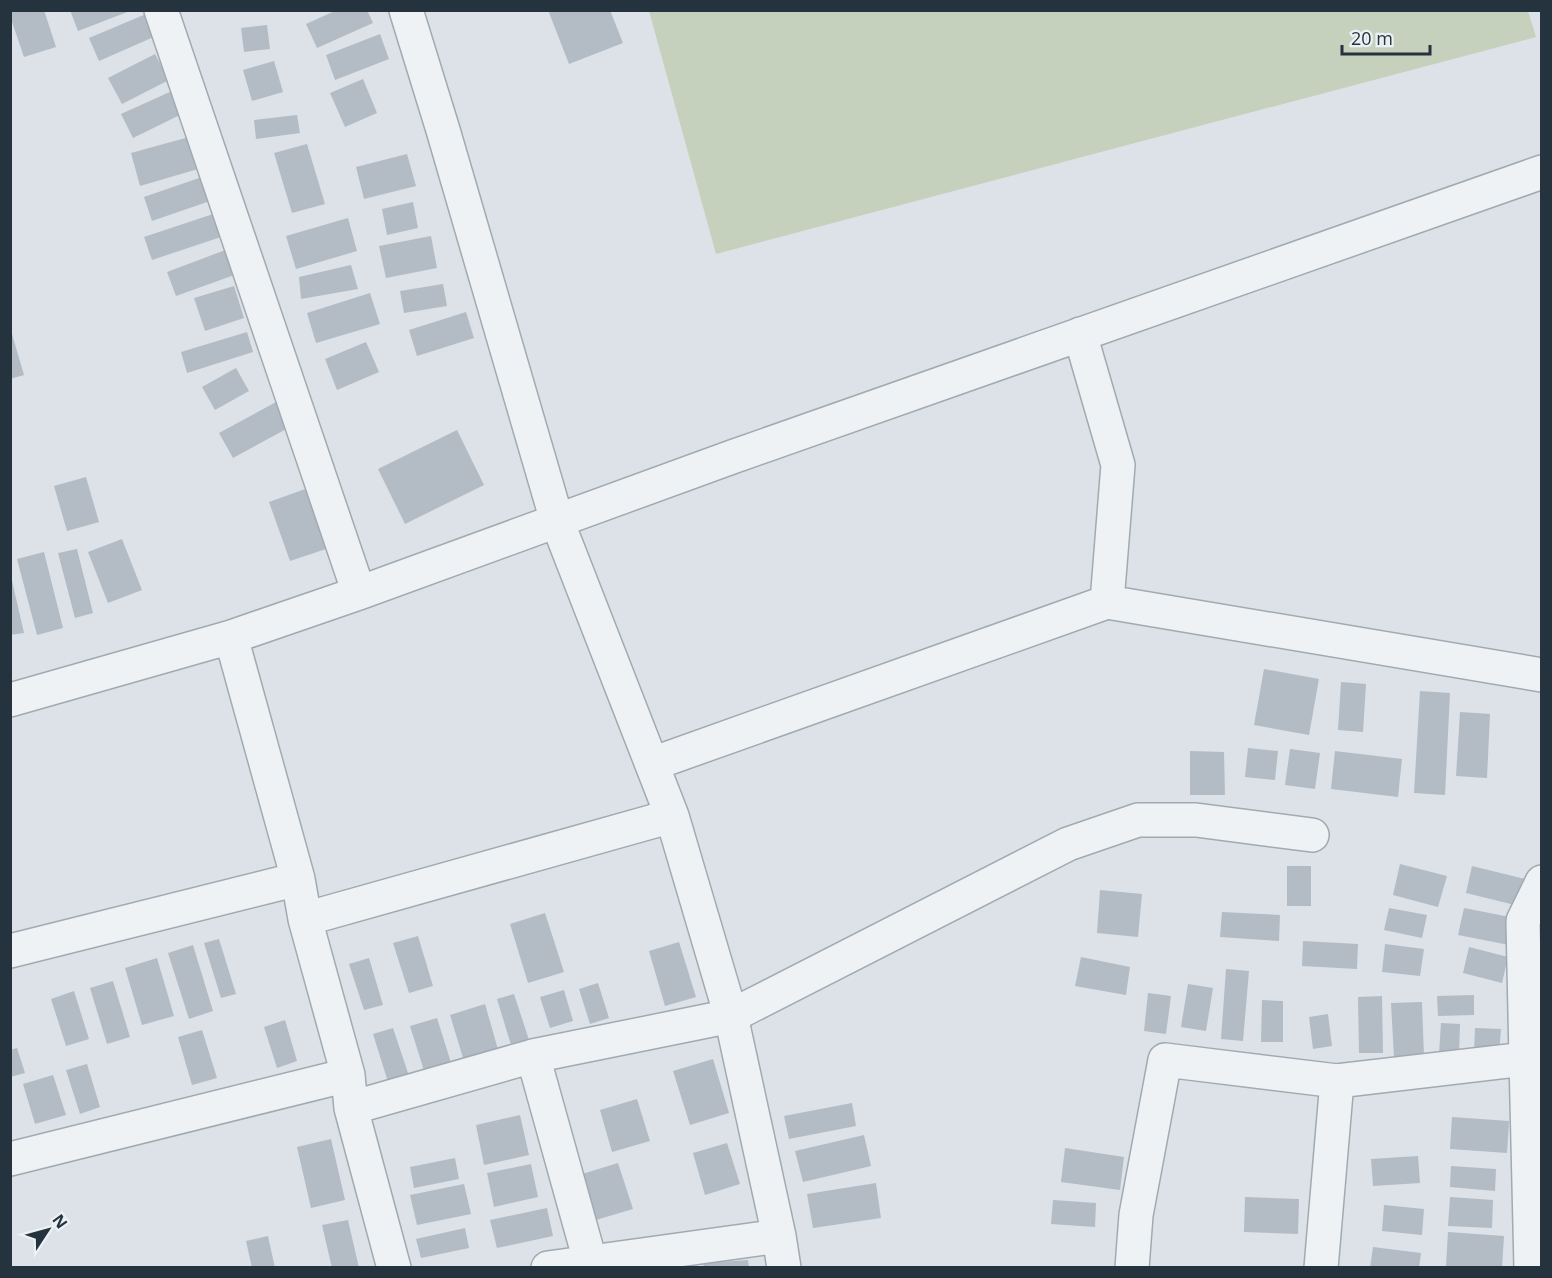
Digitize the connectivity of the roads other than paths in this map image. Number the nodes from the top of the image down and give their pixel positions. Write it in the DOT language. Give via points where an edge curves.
graph roads {
  1 [pos="161,10"];
  2 [pos="406,10"];
  3 [pos="1542,172"];
  4 [pos="1080,334"];
  5 [pos="556,521"];
  6 [pos="359,593"];
  7 [pos="1107,602"];
  8 [pos="231,638"];
  9 [pos="1542,675"];
  10 [pos="10,700"];
  11 [pos="652,764"];
  12 [pos="672,816"];
  13 [pos="1312,835"];
  14 [pos="298,879"];
  15 [pos="1542,882"];
  16 [pos="305,919"];
  17 [pos="10,951"];
  18 [pos="731,1016"];
  19 [pos="533,1056"];
  20 [pos="1526,1059"];
  21 [pos="348,1075"];
  22 [pos="1337,1081"];
  23 [pos="351,1108"];
  24 [pos="10,1159"];
  25 [pos="778,1236"];
  26 [pos="591,1265"];
  27 [pos="394,1268"];
  28 [pos="548,1268"];
  29 [pos="784,1268"];
  30 [pos="1132,1268"];
  31 [pos="1322,1268"];
  32 [pos="1531,1268"];
  1 -- 6 [label="street"];
  2 -- 5 [label="street"];
  3 -- 4 [label="street"];
  4 -- 5 [label="street"];
  4 -- 7 [label="street" via="1118,465"];
  5 -- 6 [label="street"];
  5 -- 11 [label="street"];
  6 -- 8 [label="street"];
  7 -- 9 [label="street"];
  7 -- 11 [label="street"];
  8 -- 10 [label="street"];
  8 -- 14 [label="street"];
  11 -- 12 [label="street"];
  12 -- 16 [label="street"];
  12 -- 18 [label="street"];
  13 -- 18 [label="street" via="1196,819 1138,820 1068,844"];
  14 -- 16 [label="street"];
  14 -- 17 [label="street"];
  15 -- 20 [label="street" via="1523,921"];
  16 -- 21 [label="street"];
  18 -- 19 [label="street"];
  18 -- 25 [label="street"];
  19 -- 23 [label="street"];
  19 -- 26 [label="street"];
  20 -- 22 [label="street"];
  20 -- 32 [label="street"];
  21 -- 23 [label="street"];
  21 -- 24 [label="street"];
  22 -- 30 [label="street" via="1165,1060 1136,1215"];
  22 -- 31 [label="street"];
  23 -- 27 [label="street"];
  25 -- 26 [label="street"];
  25 -- 29 [label="street"];
  26 -- 28 [label="street"];
}
